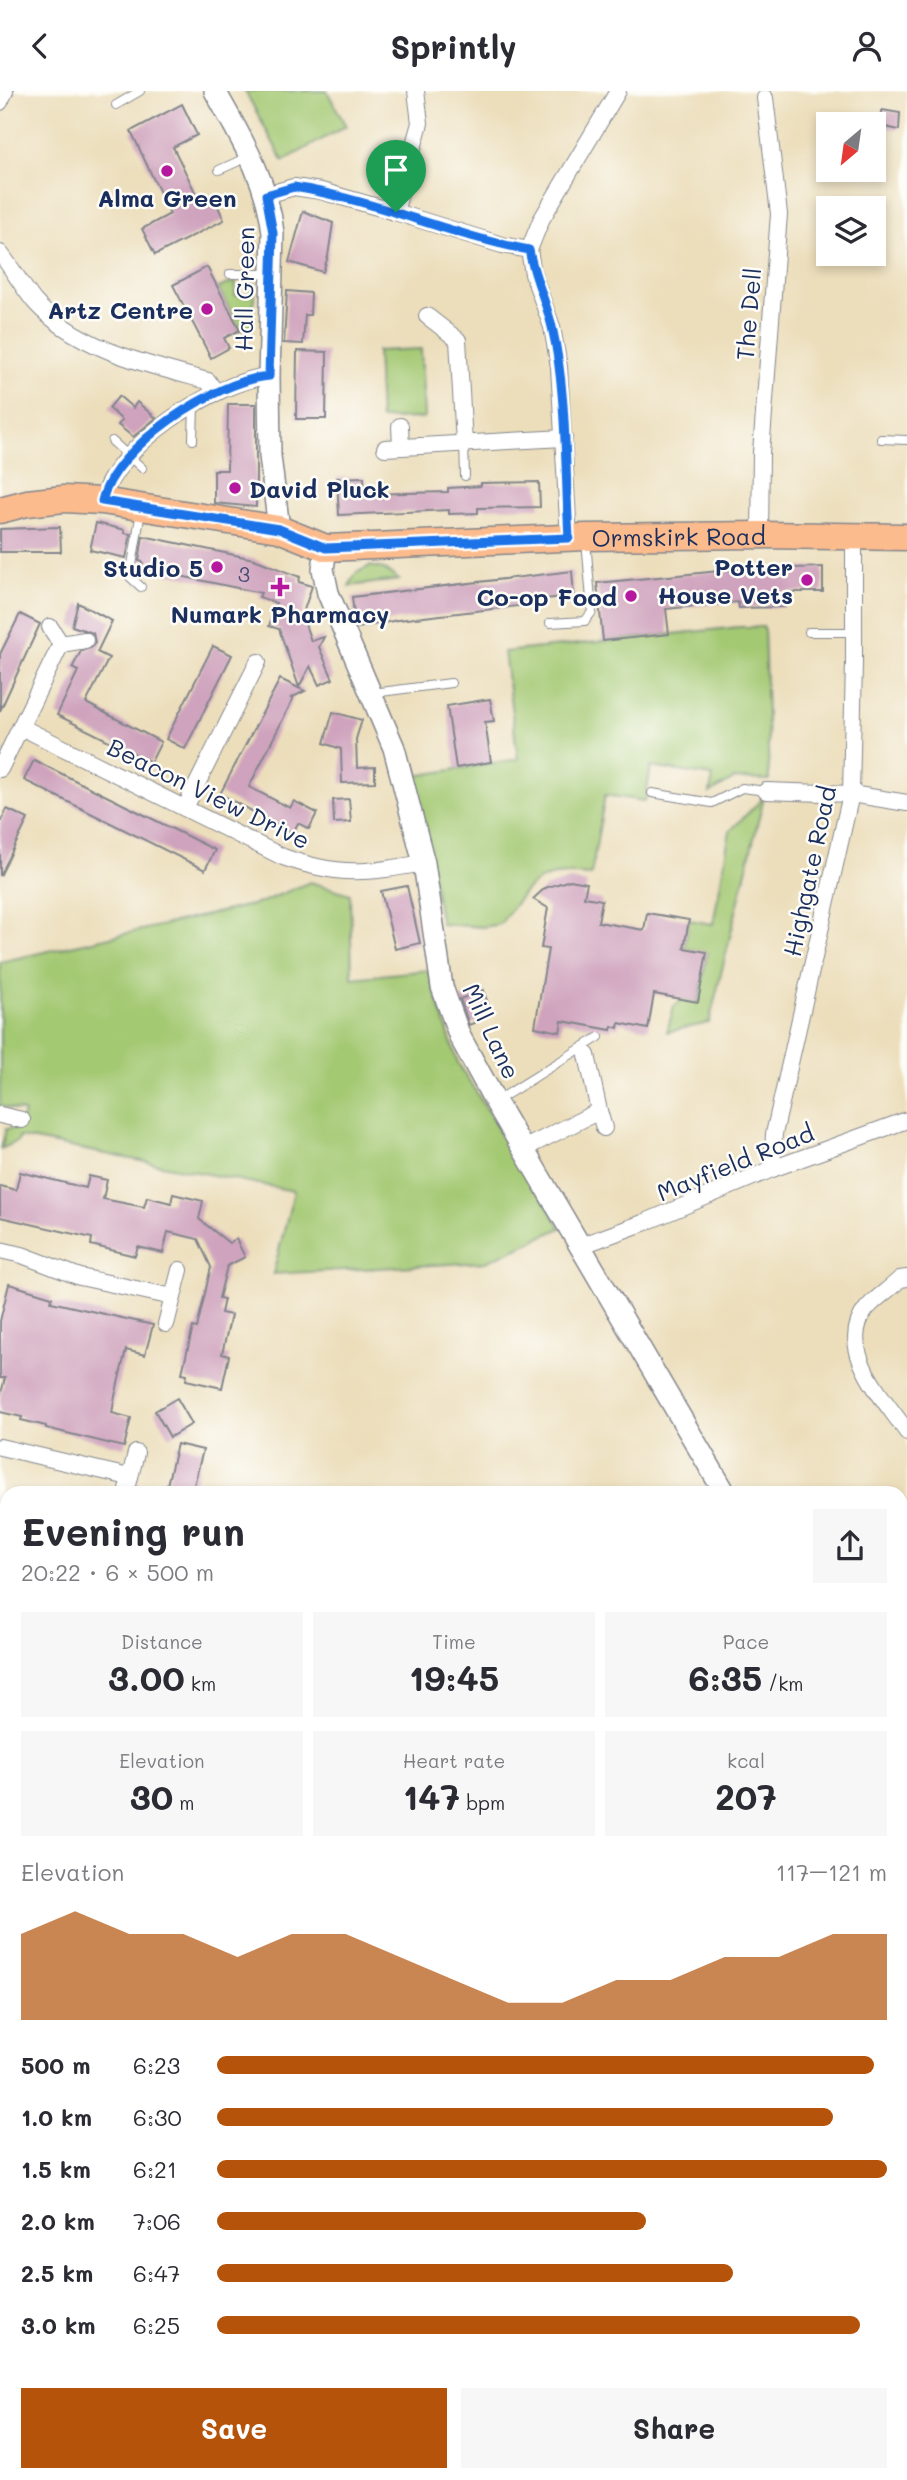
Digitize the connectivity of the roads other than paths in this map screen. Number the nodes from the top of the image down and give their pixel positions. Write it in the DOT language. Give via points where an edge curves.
graph roads {
  1 [pos="140,91"];
  2 [pos="215,91"];
  3 [pos="416,91"];
  4 [pos="618,91"];
  5 [pos="765,98"];
  6 [pos="116,105"];
  7 [pos="250,156"];
  8 [pos="219,170"];
  9 [pos="266,195"];
  10 [pos="396,212"];
  11 [pos="529,250"];
  12 [pos="0,253"];
  13 [pos="230,274"];
  14 [pos="271,274"];
  15 [pos="427,316"];
  16 [pos="269,376"];
  17 [pos="216,393"];
  18 [pos="194,404"];
  19 [pos="400,426"];
  20 [pos="564,438"];
  21 [pos="881,439"];
  22 [pos="193,440"];
  23 [pos="907,440"];
  24 [pos="112,441"];
  25 [pos="464,443"];
  26 [pos="129,456"];
  27 [pos="142,468"];
  28 [pos="465,476"];
  29 [pos="102,501"];
  30 [pos="141,507"];
  31 [pos="0,510"];
  32 [pos="279,529"];
  33 [pos="760,535"];
  34 [pos="854,536"];
  35 [pos="577,537"];
  36 [pos="907,537"];
  37 [pos="326,548"];
  38 [pos="141,587"];
  39 [pos="550,624"];
  40 [pos="50,627"];
  41 [pos="809,632"];
  42 [pos="854,632"];
  43 [pos="85,640"];
  44 [pos="61,644"];
  45 [pos="258,662"];
  46 [pos="451,683"];
  47 [pos="370,693"];
  48 [pos="21,727"];
  49 [pos="0,769"];
  50 [pos="766,791"];
  51 [pos="652,793"];
  52 [pos="851,794"];
  53 [pos="907,803"];
  54 [pos="185,808"];
  55 [pos="424,863"];
  56 [pos="598,1037"];
  57 [pos="587,1055"];
  58 [pos="495,1101"];
  59 [pos="600,1111"];
  60 [pos="0,1115"];
  61 [pos="22,1120"];
  62 [pos="907,1120"];
  63 [pos="604,1128"];
  64 [pos="523,1149"];
  65 [pos="772,1169"];
  66 [pos="580,1246"];
  67 [pos="0,1250"];
  68 [pos="180,1270"];
  69 [pos="907,1278"];
  70 [pos="173,1297"];
  71 [pos="166,1324"];
  72 [pos="907,1432"];
  73 [pos="0,1447"];
  74 [pos="136,1453"];
  75 [pos="128,1485"];
  76 [pos="721,1486"];
  1 -- 6 [label="lane"];
  2 -- 7 [label="street"];
  3 -- 10 [label="street" via="420,123"];
  4 -- 11 [label="street" via="541,220"];
  5 -- 33 [label="street, The Dell" via="779,214 761,453"];
  7 -- 8 [label="lane"];
  7 -- 9 [label="street"];
  9 -- 10 [label="street, Hall Green" via="294,187"];
  9 -- 14 [label="street, Hall Green" via="273,233"];
  10 -- 11 [label="street, Hall Green"];
  11 -- 20 [label="street" via="552,327"];
  12 -- 17 [label="street" via="34,300 74,332 117,352 208,381"];
  13 -- 14 [label="lane"];
  14 -- 16 [label="street, Hall Green"];
  15 -- 25 [label="street" via="458,340"];
  16 -- 17 [label="street"];
  16 -- 32 [label="street, Hall Green" via="270,456"];
  17 -- 18 [label="street"];
  18 -- 22 [label="lane"];
  18 -- 26 [label="street" via="177,413"];
  19 -- 25 [label="street" via="393,447"];
  20 -- 25 [label="street"];
  20 -- 35 [label="street"];
  21 -- 23 [label="lane"];
  24 -- 26 [label="lane"];
  25 -- 28 [label="lane"];
  26 -- 27 [label="lane"];
  26 -- 29 [label="street" via="105,486"];
  29 -- 30 [label="main road"];
  29 -- 31 [label="main road" via="64,499"];
  30 -- 32 [label="main road"];
  30 -- 38 [label="lane" via="130,576"];
  32 -- 37 [label="main road"];
  33 -- 34 [label="main road, Ormskirk Road"];
  33 -- 35 [label="main road, Ormskirk Road"];
  34 -- 36 [label="main road, Ormskirk Road"];
  34 -- 42 [label="street, Highgate Road"];
  35 -- 37 [label="main road, Ormskirk Road"];
  35 -- 39 [label="lane" via="592,612 585,621"];
  37 -- 47 [label="street, Mill Lane" via="323,569 328,593"];
  40 -- 44 [label="street"];
  41 -- 42 [label="lane"];
  42 -- 52 [label="street, Highgate Road"];
  43 -- 44 [label="street"];
  44 -- 48 [label="street"];
  45 -- 54 [label="street"];
  46 -- 47 [label="lane"];
  47 -- 55 [label="street, Mill Lane" via="394,748"];
  48 -- 49 [label="street"];
  48 -- 54 [label="street, Beacon View Drive"];
  50 -- 51 [label="lane" via="742,789 712,803"];
  50 -- 52 [label="street"];
  52 -- 53 [label="street"];
  52 -- 65 [label="street, Highgate Road" via="774,1134"];
  54 -- 55 [label="street, Beacon View Drive" via="312,867 369,873"];
  55 -- 58 [label="street, Mill Lane" via="442,988 460,1037"];
  56 -- 58 [label="lane"];
  57 -- 59 [label="street"];
  58 -- 64 [label="street, Mill Lane"];
  59 -- 63 [label="street"];
  59 -- 64 [label="street"];
  60 -- 61 [label="street"];
  62 -- 65 [label="street, Mayfield Road"];
  64 -- 66 [label="street, Mill Lane"];
  65 -- 66 [label="street, Mayfield Road"];
  66 -- 76 [label="street, Mill Lane"];
  67 -- 70 [label="street" via="80,1277"];
  68 -- 70 [label="street"];
  69 -- 72 [label="street" via="866,1309 854,1335 860,1363"];
  70 -- 71 [label="street"];
  73 -- 75 [label="street"];
  74 -- 75 [label="street"];
}
